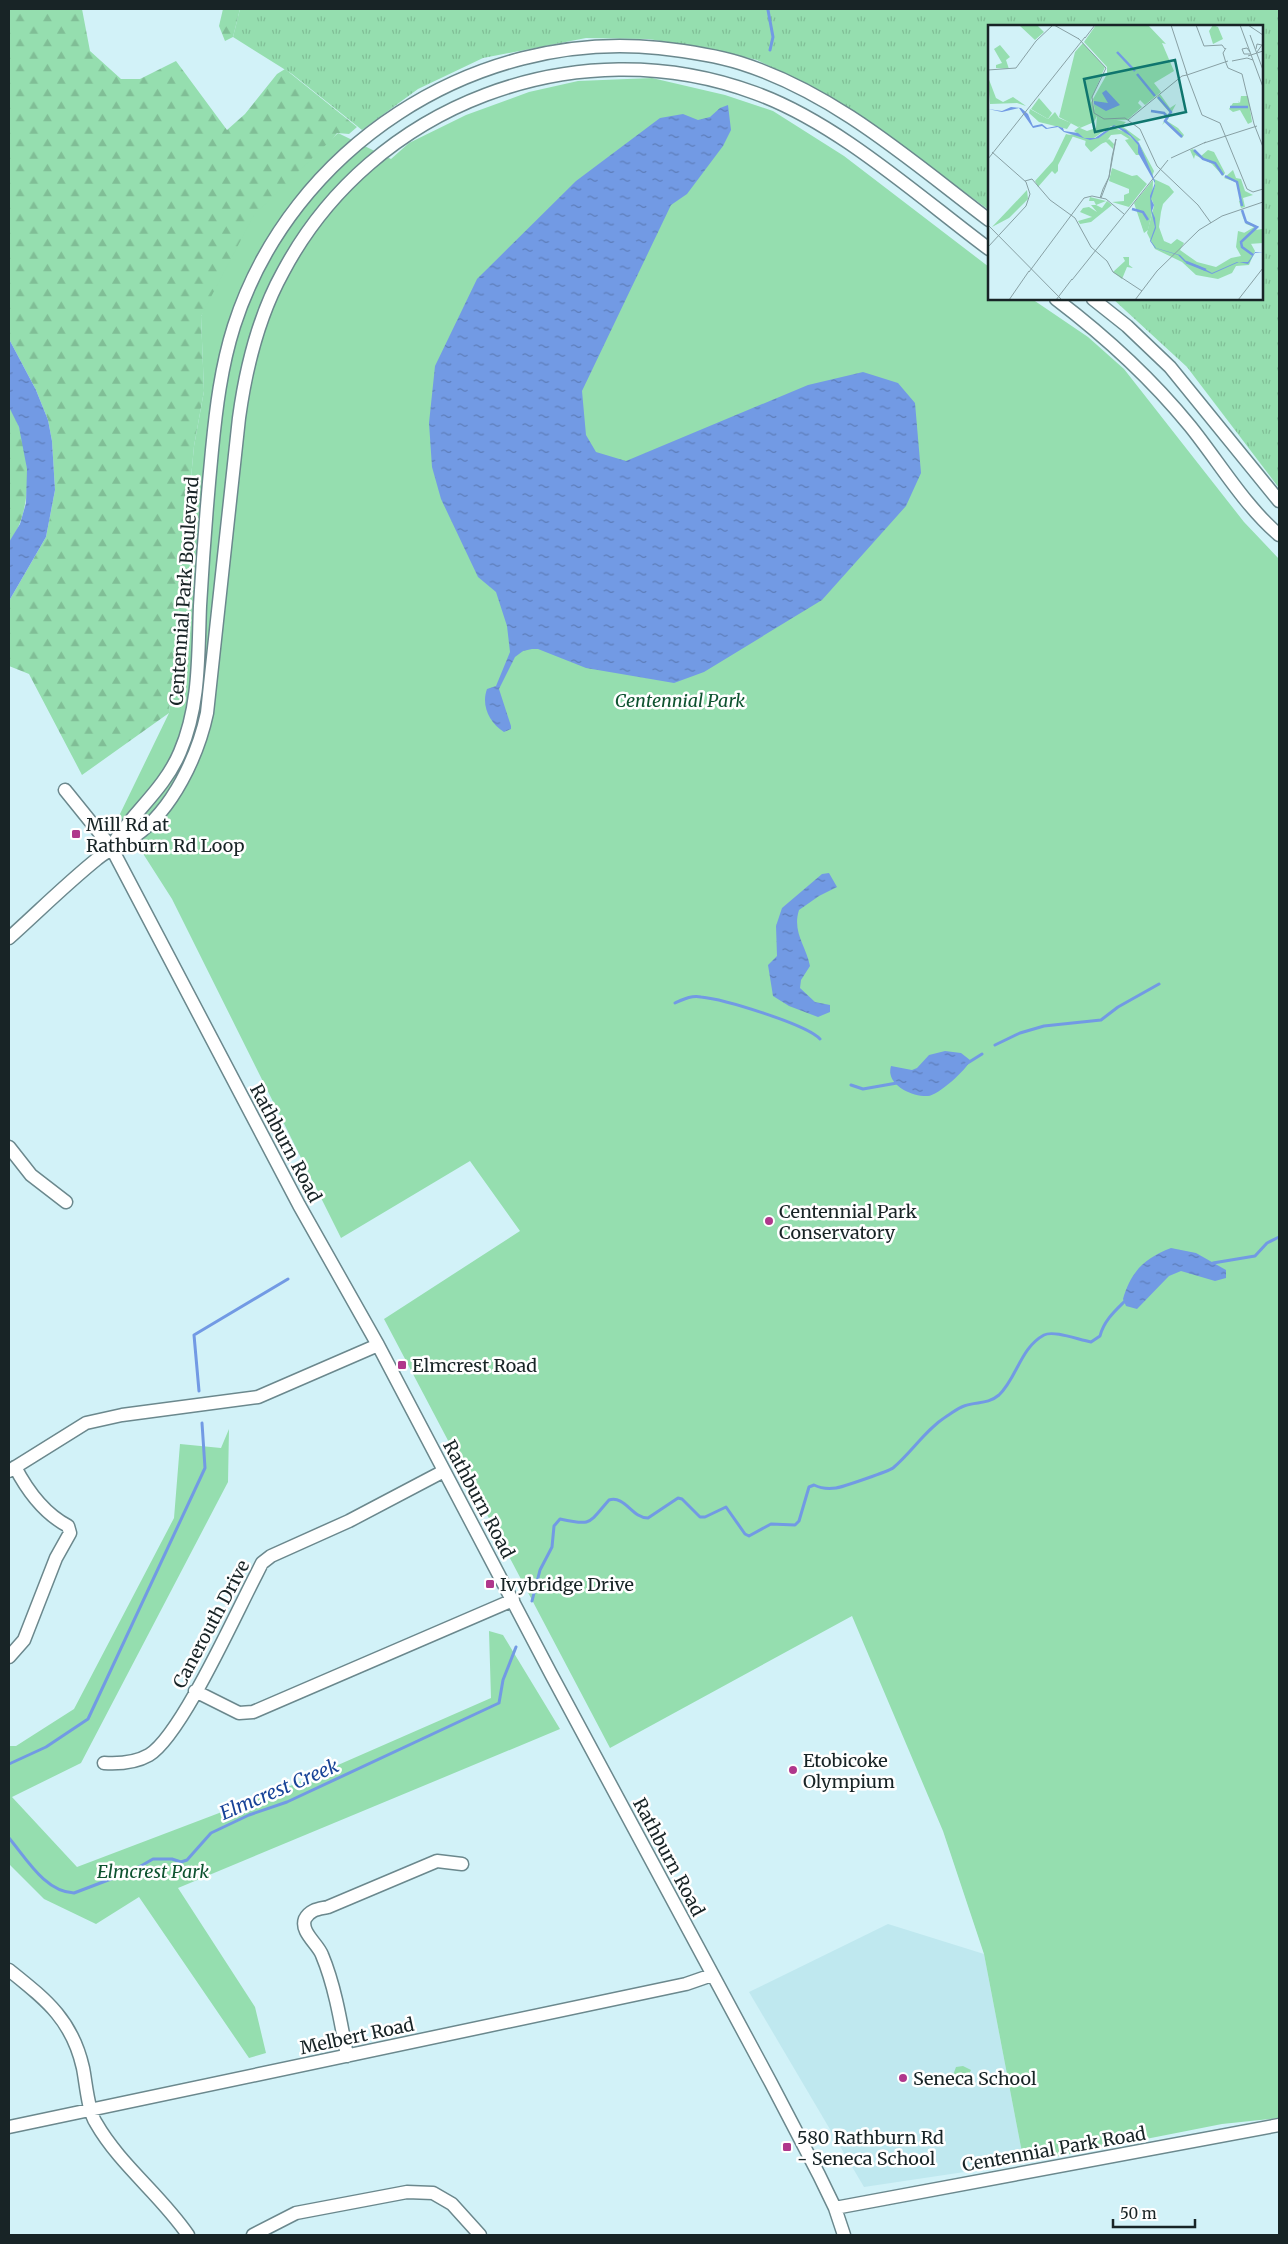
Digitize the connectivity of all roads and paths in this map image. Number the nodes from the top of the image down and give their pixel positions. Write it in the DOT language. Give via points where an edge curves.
graph roads {
  1 [pos="988,219"];
  2 [pos="988,248"];
  3 [pos="1057,300"];
  4 [pos="1094,300"];
  5 [pos="1279,501"];
  6 [pos="1279,535"];
  7 [pos="65,790"];
  8 [pos="111,847"];
  9 [pos="9,938"];
  10 [pos="9,1147"];
  11 [pos="66,1202"];
  12 [pos="378,1346"];
  13 [pos="12,1469"];
  14 [pos="444,1471"];
  15 [pos="513,1600"];
  16 [pos="9,1657"];
  17 [pos="195,1691"];
  18 [pos="104,1763"];
  19 [pos="462,1864"];
  20 [pos="9,1970"];
  21 [pos="712,1975"];
  22 [pos="347,2056"];
  23 [pos="92,2110"];
  24 [pos="1279,2125"];
  25 [pos="9,2127"];
  26 [pos="835,2208"];
  27 [pos="188,2235"];
  28 [pos="253,2235"];
  29 [pos="480,2235"];
  30 [pos="844,2235"];
  1 -- 8 [label="street, Centennial Park Boulevard" via="827,101 756,69 707,55 614,46 537,54 446,86 384,122 340,158 294,211 263,258 235,324 221,378 215,419 193,710 170,772"];
  2 -- 8 [label="street, Centennial Park Boulevard" via="814,120 754,92 698,76 614,69 544,77 518,83 455,107 396,142 344,187 314,223 282,272 263,316 244,383 203,731 183,780 167,803 136,835"];
  3 -- 6 [label="street" via="1110,342 1159,390"];
  4 -- 5 [label="street" via="1170,367"];
  7 -- 8 [label="street, Rathburn Road"];
  8 -- 9 [label="street"];
  8 -- 12 [label="street, Rathburn Road" via="299,1206"];
  10 -- 11 [label="street" via="31,1176"];
  12 -- 13 [label="street" via="258,1398 86,1422"];
  12 -- 14 [label="street, Rathburn Road"];
  13 -- 16 [label="street" via="51,1516 68,1526 70,1533 56,1558 24,1640"];
  14 -- 15 [label="street, Rathburn Road"];
  14 -- 17 [label="street, Canerouth Drive" via="349,1521 266,1559"];
  15 -- 17 [label="street" via="253,1712 238,1713"];
  15 -- 21 [label="street, Rathburn Road"];
  17 -- 18 [label="street, Canerouth Drive" via="168,1737 150,1755 128,1763"];
  19 -- 22 [label="street" via="437,1861 328,1907 312,1910 305,1919 308,1935 322,1955"];
  20 -- 23 [label="street" via="49,2002 67,2026 80,2054"];
  21 -- 22 [label="street, Melbert Road" via="686,1984"];
  21 -- 26 [label="street, Rathburn Road"];
  22 -- 23 [label="street, Melbert Road"];
  23 -- 25 [label="street, Melbert Road"];
  23 -- 27 [label="street" via="94,2121 109,2144"];
  24 -- 26 [label="street, Centennial Park Road"];
  26 -- 30 [label="street, Rathburn Road"];
  28 -- 29 [label="street" via="296,2213 407,2192 433,2193 452,2204"];
}
